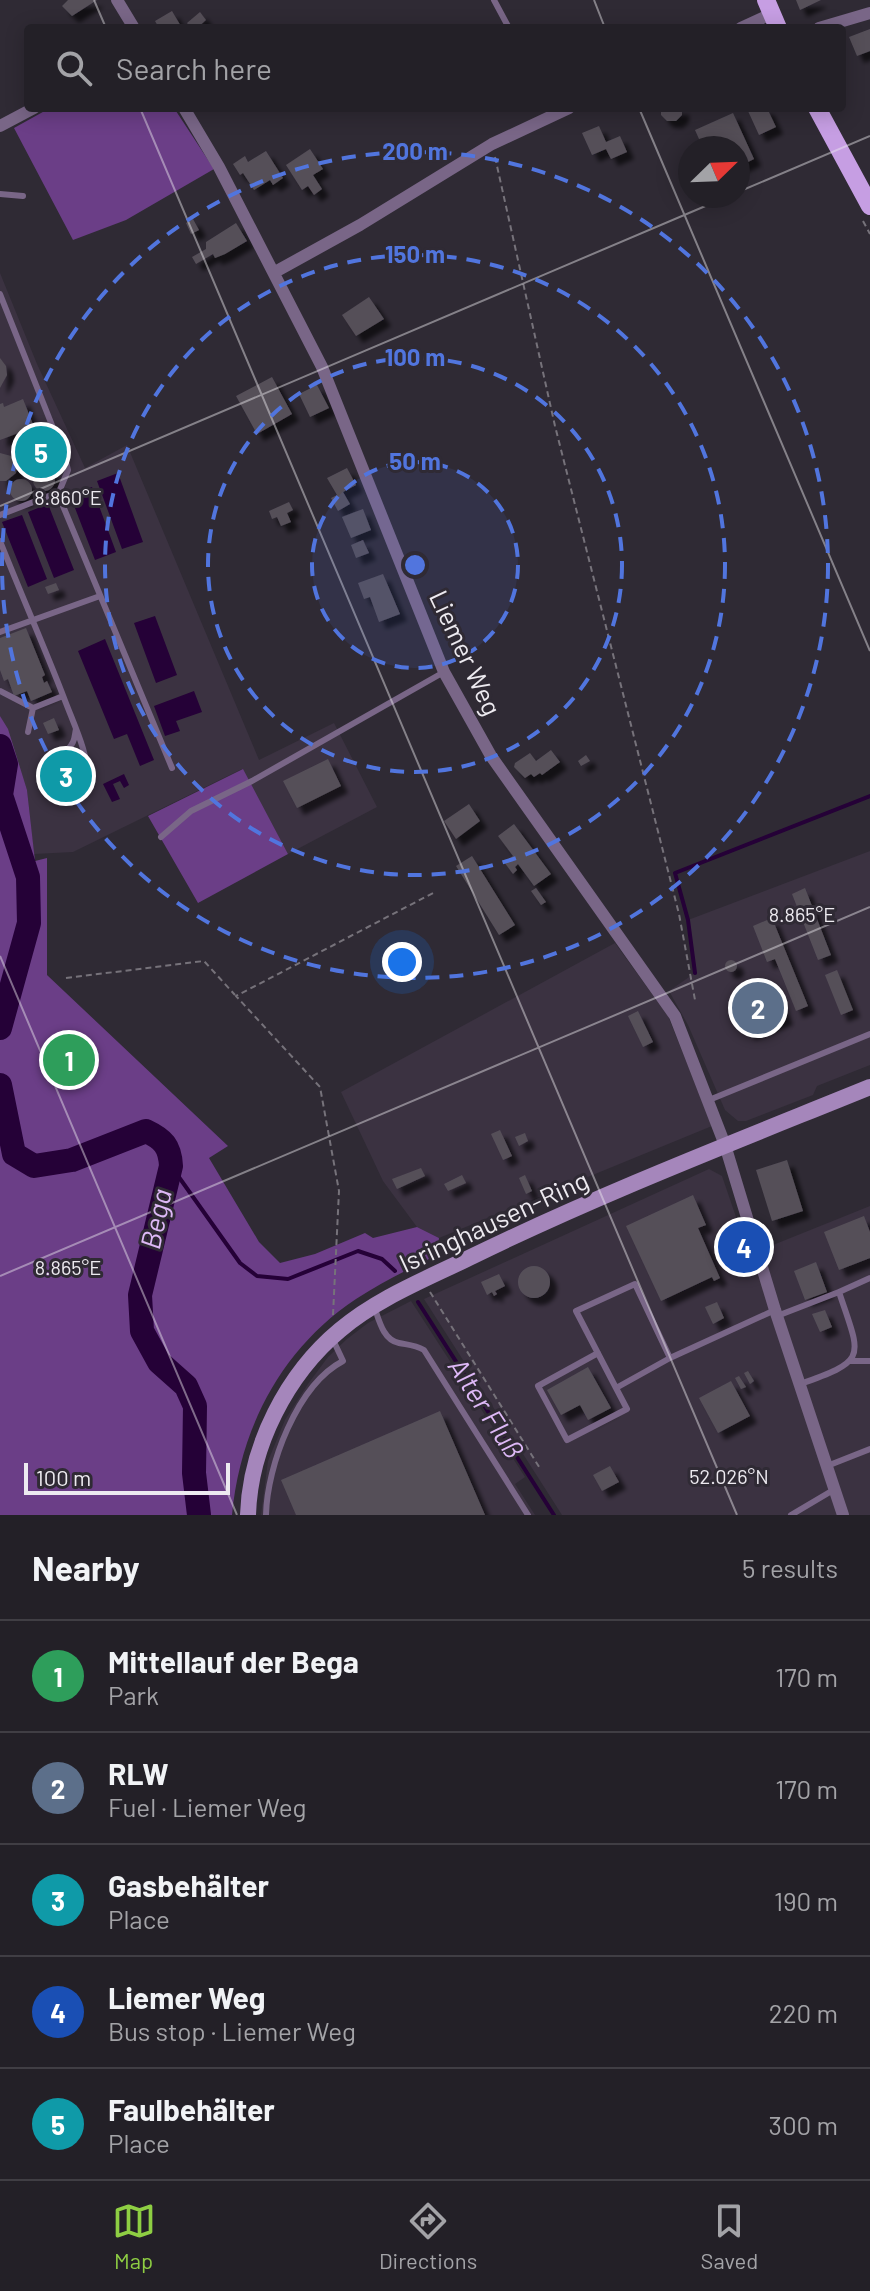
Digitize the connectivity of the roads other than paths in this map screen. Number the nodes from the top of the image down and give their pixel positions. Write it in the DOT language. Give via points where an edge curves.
graph roads {
  1 [pos="117,0"];
  2 [pos="494,0"];
  3 [pos="870,13"];
  4 [pos="771,14"];
  5 [pos="132,24"];
  6 [pos="507,24"];
  7 [pos="750,24"];
  8 [pos="833,24"];
  9 [pos="26,112"];
  10 [pos="186,112"];
  11 [pos="556,112"];
  12 [pos="819,112"];
  13 [pos="0,126"];
  14 [pos="0,194"];
  15 [pos="23,196"];
  16 [pos="870,206"];
  17 [pos="275,272"];
  18 [pos="0,294"];
  19 [pos="59,492"];
  20 [pos="0,515"];
  21 [pos="0,541"];
  22 [pos="100,596"];
  23 [pos="32,619"];
  24 [pos="0,632"];
  25 [pos="444,672"];
  26 [pos="0,691"];
  27 [pos="63,696"];
  28 [pos="33,708"];
  29 [pos="76,729"];
  30 [pos="28,732"];
  31 [pos="172,768"];
  32 [pos="161,837"];
  33 [pos="870,1034"];
  34 [pos="870,1087"];
  35 [pos="709,1100"];
  36 [pos="725,1145"];
  37 [pos="870,1278"];
  38 [pos="839,1292"];
  39 [pos="374,1306"];
  40 [pos="776,1313"];
  41 [pos="335,1335"];
  42 [pos="598,1353"];
  43 [pos="670,1358"];
  44 [pos="850,1361"];
  45 [pos="870,1361"];
  46 [pos="800,1384"];
  47 [pos="616,1388"];
  48 [pos="870,1449"];
  49 [pos="827,1466"];
  50 [pos="835,1489"];
  51 [pos="248,1515"];
  52 [pos="266,1515"];
  53 [pos="528,1515"];
  54 [pos="791,1515"];
  55 [pos="843,1515"];
  1 -- 5 [label="street"];
  2 -- 6 [label="lane"];
  3 -- 8 [label="street"];
  4 -- 7 [label="street"];
  9 -- 13 [label="street"];
  10 -- 17 [label="street, Liemer Weg"];
  11 -- 17 [label="street"];
  12 -- 16 [label="main road"];
  14 -- 15 [label="lane"];
  17 -- 25 [label="street, Liemer Weg" via="322,367"];
  18 -- 19 [label="lane" via="65,458 68,470"];
  19 -- 20 [label="lane"];
  19 -- 22 [label="lane"];
  21 -- 23 [label="lane"];
  22 -- 23 [label="lane"];
  22 -- 31 [label="lane"];
  23 -- 24 [label="lane"];
  23 -- 27 [label="lane"];
  25 -- 32 [label="lane" via="191,811"];
  25 -- 35 [label="street, Liemer Weg" via="491,756 667,1001"];
  26 -- 28 [label="lane"];
  27 -- 28 [label="lane"];
  27 -- 29 [label="lane"];
  28 -- 30 [label="lane"];
  29 -- 29 [label="lane" via="89,767 88,782 80,792 65,797 49,787 45,775 51,761 73,743"];
  33 -- 35 [label="lane"];
  34 -- 36 [label="street, Isringhausen-Ring"];
  35 -- 36 [label="street, Liemer Weg"];
  36 -- 39 [label="street, Isringhausen-Ring" via="521,1233"];
  36 -- 40 [label="street, Liemer Weg"];
  37 -- 38 [label="lane"];
  38 -- 40 [label="lane"];
  38 -- 44 [label="lane" via="855,1340"];
  39 -- 41 [label="street, Isringhausen-Ring"];
  39 -- 53 [label="lane" via="385,1335 424,1350"];
  40 -- 43 [label="lane"];
  40 -- 46 [label="street, Liemer Weg"];
  41 -- 51 [label="street, Isringhausen-Ring" via="295,1379 273,1417 257,1460"];
  41 -- 52 [label="lane" via="343,1361 312,1387 290,1423 275,1463"];
  42 -- 43 [label="lane" via="576,1311 635,1284"];
  42 -- 47 [label="lane"];
  42 -- 47 [label="lane" via="538,1386 567,1440 627,1409"];
  43 -- 47 [label="lane"];
  44 -- 45 [label="lane"];
  44 -- 46 [label="lane"];
  46 -- 49 [label="street, Liemer Weg"];
  48 -- 49 [label="lane"];
  49 -- 50 [label="street, Liemer Weg"];
  50 -- 54 [label="lane"];
  50 -- 55 [label="street, Liemer Weg"];
}
